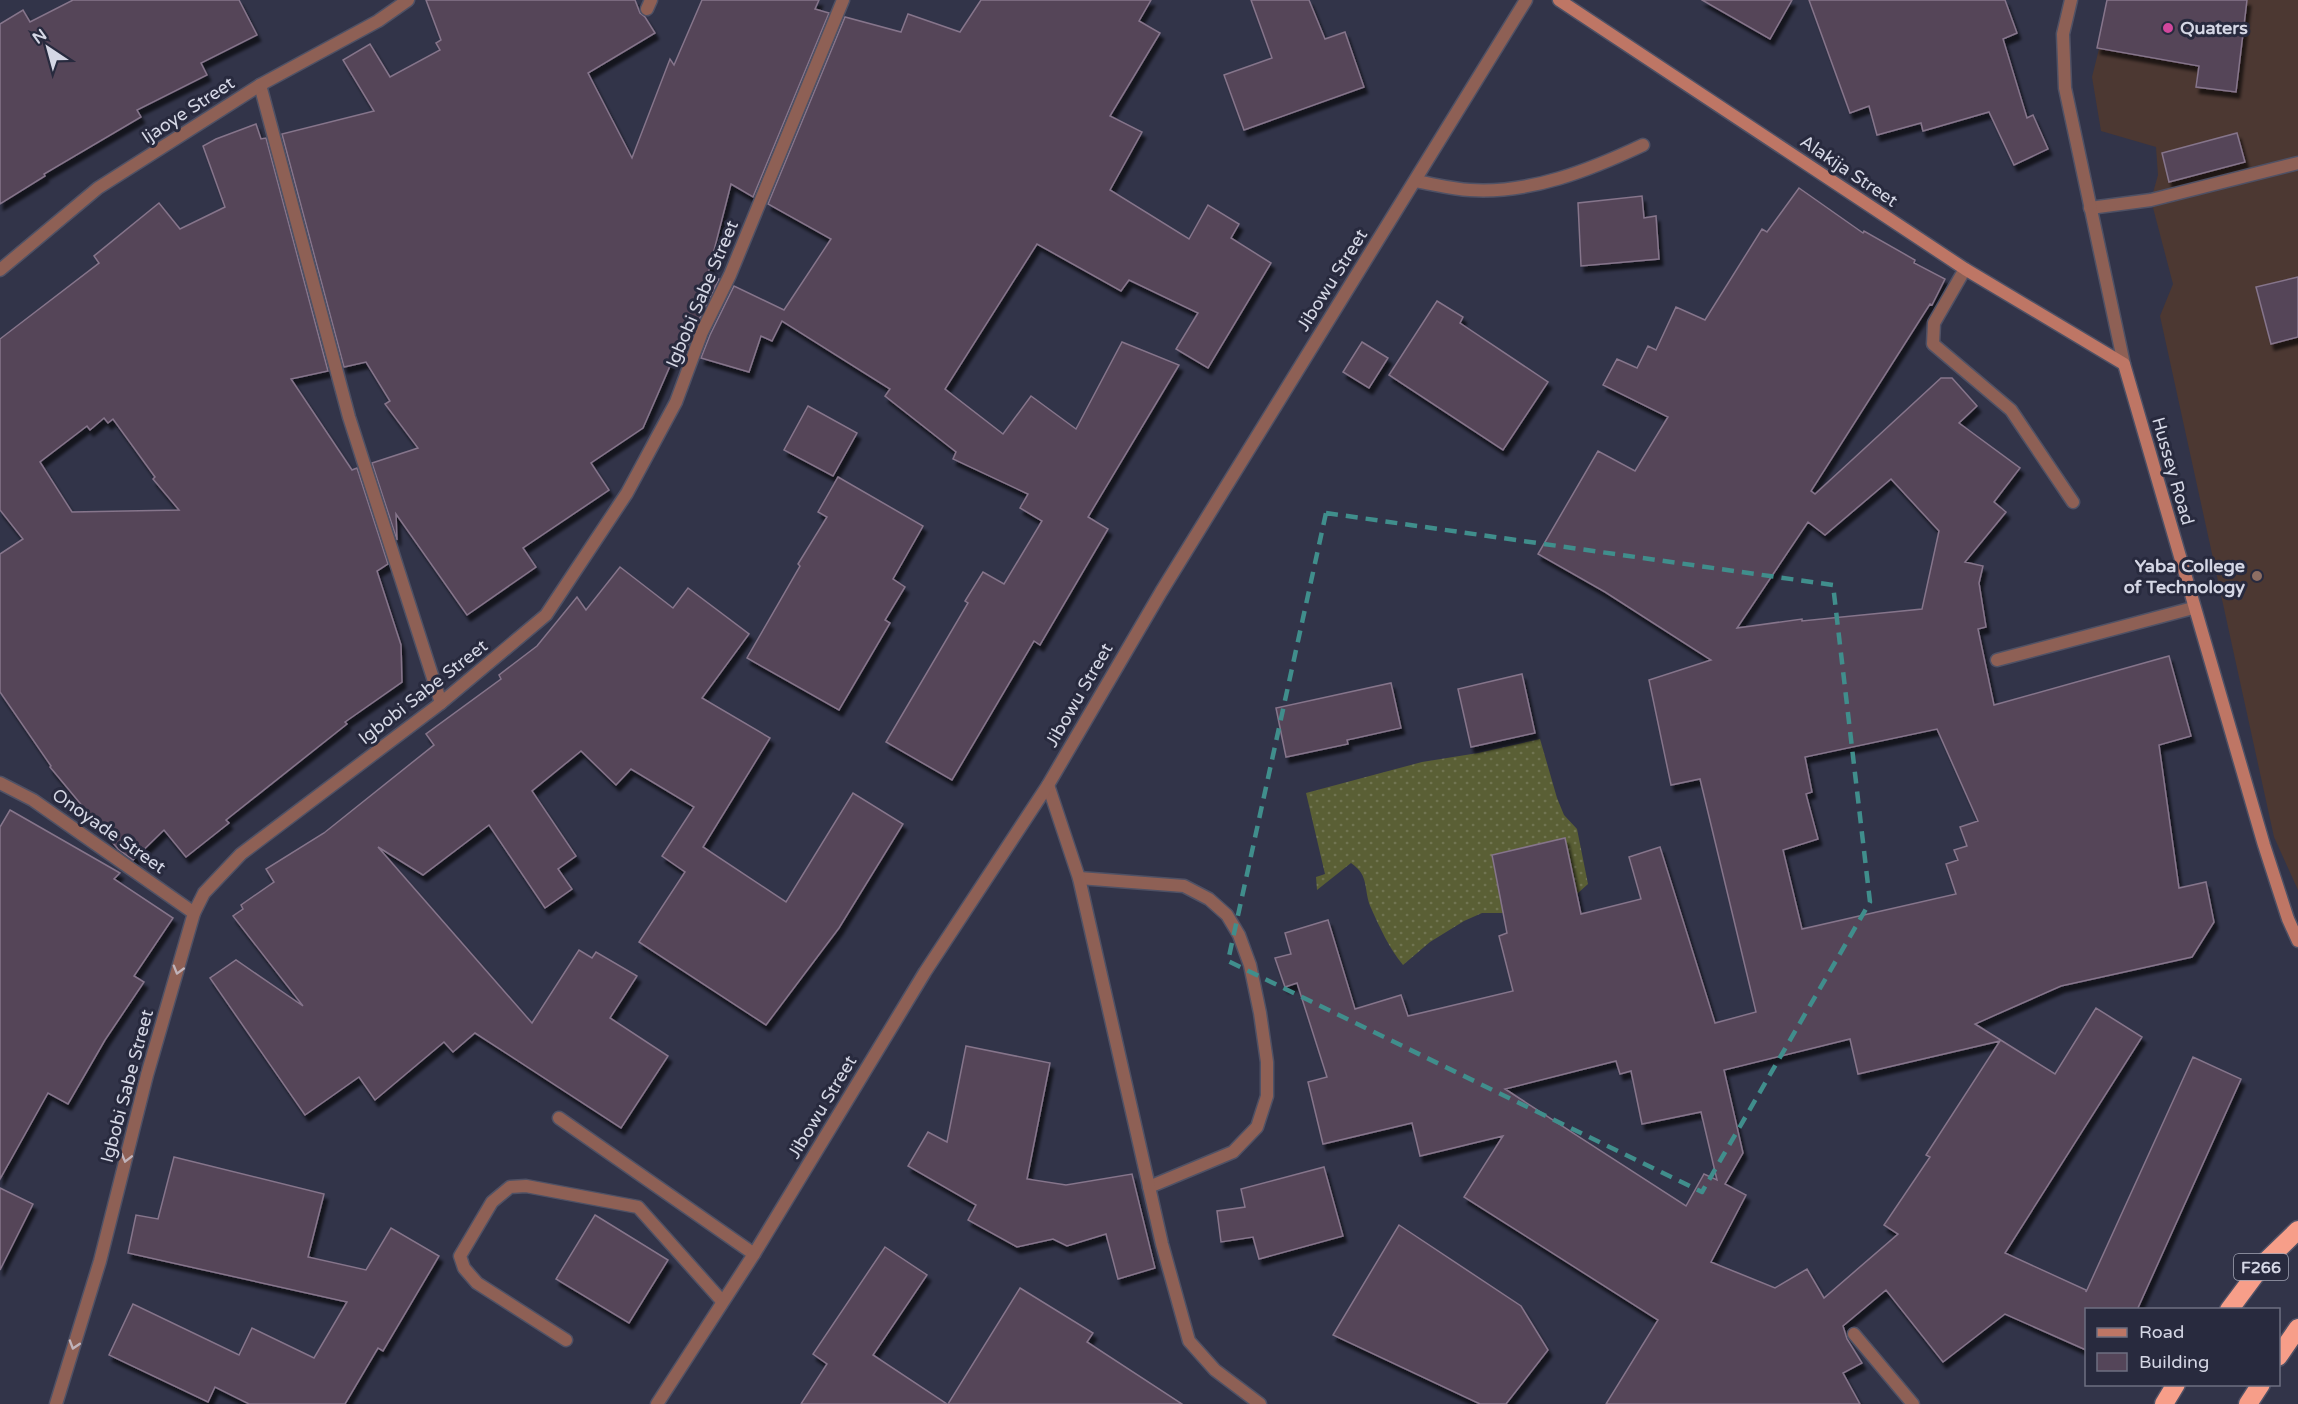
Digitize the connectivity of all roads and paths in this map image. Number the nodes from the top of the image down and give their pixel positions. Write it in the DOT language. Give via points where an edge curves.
graph roads {
  1 [pos="408,0"];
  2 [pos="843,0"];
  3 [pos="1526,0"];
  4 [pos="1559,0"];
  5 [pos="2071,0"];
  6 [pos="260,85"];
  7 [pos="1643,145"];
  8 [pos="2298,163"];
  9 [pos="1415,181"];
  10 [pos="2090,208"];
  11 [pos="1965,269"];
  12 [pos="0,270"];
  13 [pos="2124,364"];
  14 [pos="2073,502"];
  15 [pos="2193,608"];
  16 [pos="1997,660"];
  17 [pos="441,703"];
  18 [pos="0,783"];
  19 [pos="1048,785"];
  20 [pos="1079,878"];
  21 [pos="194,913"];
  22 [pos="2298,941"];
  23 [pos="559,1118"];
  24 [pos="1149,1187"];
  25 [pos="2298,1230"];
  26 [pos="754,1254"];
  27 [pos="722,1301"];
  28 [pos="2230,1308"];
  29 [pos="2298,1328"];
  30 [pos="1854,1334"];
  31 [pos="566,1340"];
  32 [pos="2280,1354"];
  33 [pos="2175,1386"];
  34 [pos="2260,1386"];
  35 [pos="56,1404"];
  36 [pos="657,1404"];
  37 [pos="1260,1404"];
  38 [pos="1913,1404"];
  39 [pos="2164,1404"];
  40 [pos="2248,1404"];
  1 -- 6 [label="street, Ijaoye Street" via="378,21"];
  2 -- 17 [label="street, Igbobi Sabe Street" via="676,402 627,493 546,615"];
  3 -- 9 [label="street, Jibowu Street"];
  4 -- 11 [label="street, Alakija Street"];
  5 -- 10 [label="street, Hussey Road" via="2063,34 2066,88"];
  6 -- 12 [label="street, Ijaoye Street" via="98,188"];
  6 -- 17 [label="street" via="349,417"];
  7 -- 9 [label="street" via="1598,166 1522,188 1471,190"];
  8 -- 10 [label="street" via="2151,200"];
  9 -- 19 [label="street, Jibowu Street" via="1161,592"];
  10 -- 13 [label="street, Hussey Road"];
  11 -- 13 [label="street, Alakija Street"];
  11 -- 14 [label="street" via="1934,323 1933,344 2010,410"];
  13 -- 15 [label="street, Hussey Road"];
  15 -- 16 [label="street"];
  15 -- 22 [label="street, Hussey Road" via="2264,845"];
  17 -- 21 [label="street, Igbobi Sabe Street" via="241,854 204,893"];
  18 -- 21 [label="street, Onoyade Street" via="33,800"];
  19 -- 20 [label="street"];
  19 -- 26 [label="street, Jibowu Street" via="924,972"];
  20 -- 24 [label="street"];
  20 -- 24 [label="street" via="1184,886 1209,899 1227,915 1250,965 1267,1062 1267,1096 1257,1127 1233,1152"];
  21 -- 35 [label="street, Igbobi Sabe Street, one-way" via="147,1075 100,1261"];
  23 -- 26 [label="street"];
  24 -- 37 [label="street" via="1189,1341 1215,1371"];
  25 -- 28 [label="highway, F266" via="2264,1263"];
  26 -- 27 [label="street, Jibowu Street"];
  27 -- 31 [label="street" via="638,1207 526,1186 510,1187 492,1202 460,1256 464,1268 477,1283"];
  27 -- 36 [label="street, Jibowu Street"];
  29 -- 32 [label="highway"];
  30 -- 38 [label="street"];
  33 -- 39 [label="highway"];
  34 -- 40 [label="highway"];
}
